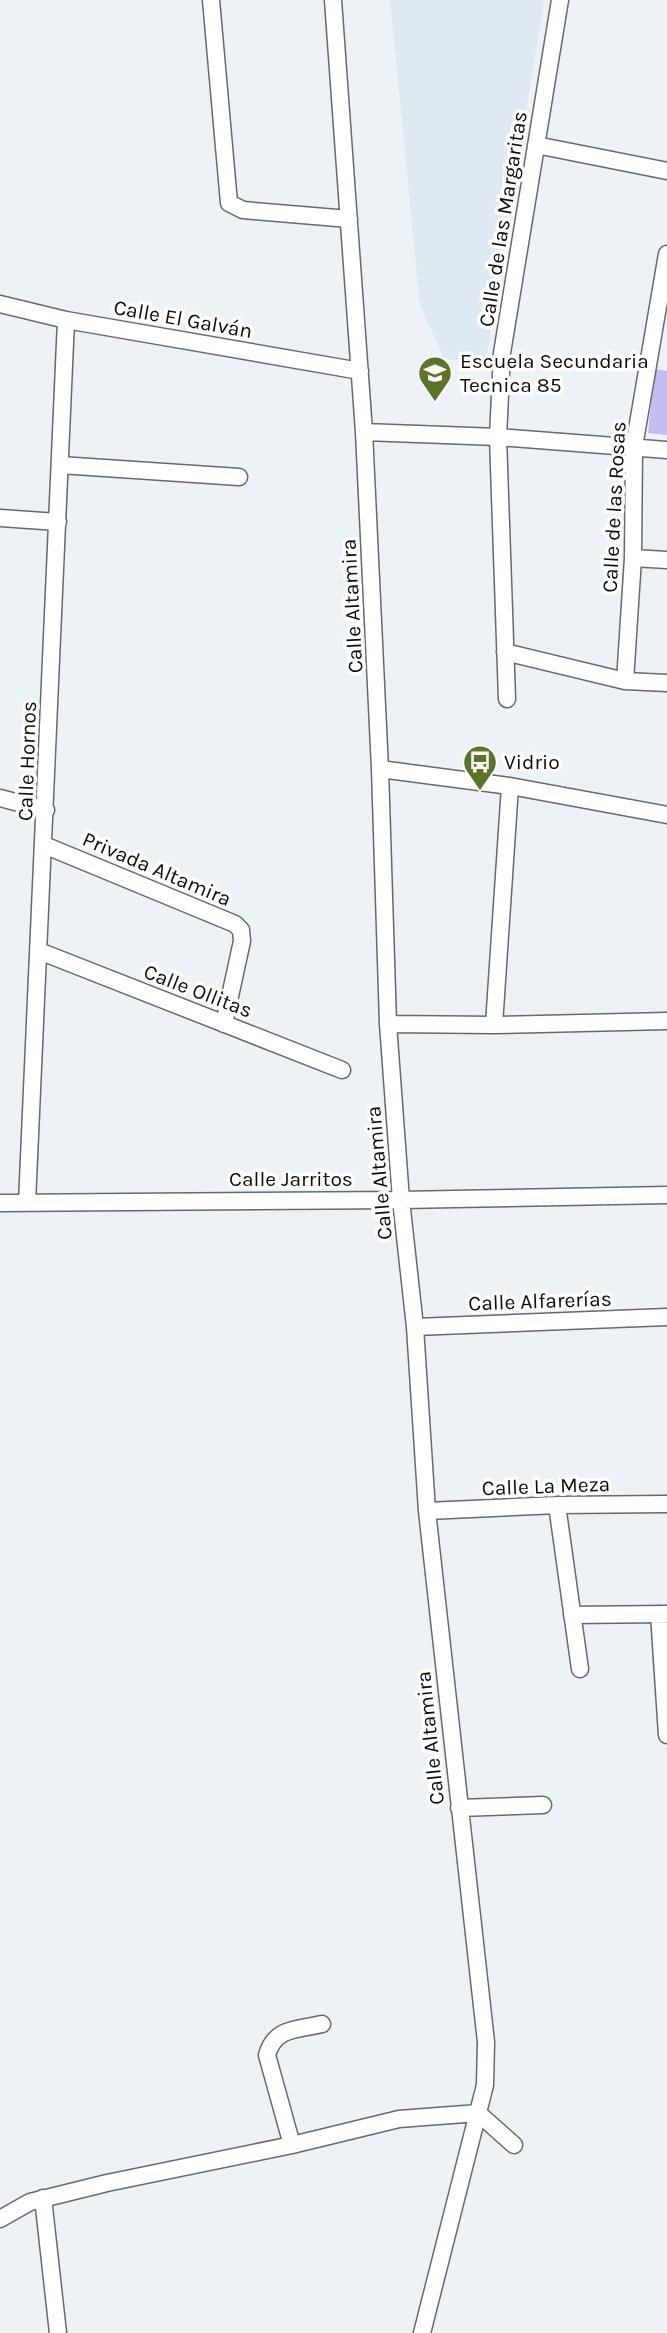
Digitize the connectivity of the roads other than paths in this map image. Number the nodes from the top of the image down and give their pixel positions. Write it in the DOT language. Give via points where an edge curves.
graph roads {
  1 [pos="211,0"];
  2 [pos="333,0"];
  3 [pos="560,0"];
  4 [pos="536,145"];
  5 [pos="667,171"];
  6 [pos="349,219"];
  7 [pos="667,254"];
  8 [pos="663,298"];
  9 [pos="0,304"];
  10 [pos="66,320"];
  11 [pos="360,370"];
  12 [pos="364,432"];
  13 [pos="498,437"];
  14 [pos="635,447"];
  15 [pos="667,450"];
  16 [pos="60,465"];
  17 [pos="239,477"];
  18 [pos="0,518"];
  19 [pos="58,522"];
  20 [pos="633,558"];
  21 [pos="667,560"];
  22 [pos="505,652"];
  23 [pos="625,681"];
  24 [pos="667,683"];
  25 [pos="507,699"];
  26 [pos="380,769"];
  27 [pos="510,786"];
  28 [pos="0,797"];
  29 [pos="46,810"];
  30 [pos="667,814"];
  31 [pos="44,845"];
  32 [pos="39,951"];
  33 [pos="667,1021"];
  34 [pos="224,1024"];
  35 [pos="388,1024"];
  36 [pos="494,1025"];
  37 [pos="342,1070"];
  38 [pos="667,1195"];
  39 [pos="401,1199"];
  40 [pos="0,1203"];
  41 [pos="27,1203"];
  42 [pos="667,1318"];
  43 [pos="415,1327"];
  44 [pos="667,1504"];
  45 [pos="557,1506"];
  46 [pos="427,1511"];
  47 [pos="663,1614"];
  48 [pos="572,1615"];
  49 [pos="580,1669"];
  50 [pos="667,1735"];
  51 [pos="543,1805"];
  52 [pos="459,1808"];
  53 [pos="322,2024"];
  54 [pos="478,2113"];
  55 [pos="292,2145"];
  56 [pos="514,2145"];
  57 [pos="43,2199"];
  58 [pos="0,2219"];
  59 [pos="58,2333"];
  60 [pos="422,2333"];
  1 -- 6 [label="street" via="229,203 243,210"];
  2 -- 6 [label="street, Calle Altamira"];
  3 -- 4 [label="street, Calle de las Margaritas"];
  4 -- 5 [label="street"];
  4 -- 13 [label="street, Calle de las Margaritas" via="502,353"];
  6 -- 11 [label="street, Calle Altamira"];
  7 -- 8 [label="street, Calle de las Rosas"];
  8 -- 14 [label="street, Calle de las Rosas"];
  9 -- 10 [label="street, Calle El Galván"];
  10 -- 11 [label="street, Calle El Galván"];
  10 -- 16 [label="street, Calle Hornos"];
  11 -- 12 [label="street, Calle Altamira"];
  12 -- 13 [label="street"];
  12 -- 26 [label="street, Calle Altamira"];
  13 -- 14 [label="street"];
  13 -- 22 [label="street, Calle de las Margaritas"];
  14 -- 15 [label="street"];
  14 -- 20 [label="street, Calle de las Rosas"];
  16 -- 17 [label="street"];
  16 -- 19 [label="street, Calle Hornos"];
  18 -- 19 [label="street"];
  19 -- 29 [label="street, Calle Hornos"];
  20 -- 21 [label="street"];
  20 -- 23 [label="street, Calle de las Rosas"];
  22 -- 23 [label="street"];
  22 -- 25 [label="street, Calle de las Margaritas"];
  23 -- 24 [label="street"];
  26 -- 27 [label="street"];
  26 -- 35 [label="street, Calle Altamira"];
  27 -- 30 [label="street"];
  27 -- 36 [label="street"];
  28 -- 29 [label="street"];
  29 -- 31 [label="street, Calle Hornos"];
  31 -- 32 [label="street, Calle Hornos"];
  31 -- 34 [label="street, Privada Altamira" via="235,924 242,941"];
  32 -- 34 [label="street, Calle Ollitas"];
  32 -- 41 [label="street, Calle Hornos"];
  33 -- 36 [label="street"];
  34 -- 37 [label="street, Calle Ollitas"];
  35 -- 36 [label="street"];
  35 -- 39 [label="street, Calle Altamira"];
  38 -- 39 [label="street, Calle Jarritos"];
  39 -- 41 [label="street, Calle Jarritos"];
  39 -- 43 [label="street, Calle Altamira"];
  40 -- 41 [label="street, Calle Jarritos"];
  42 -- 43 [label="street, Calle Alfarerías"];
  43 -- 46 [label="street, Calle Altamira"];
  44 -- 45 [label="street, Calle La Meza"];
  45 -- 46 [label="street, Calle La Meza"];
  45 -- 48 [label="street"];
  46 -- 52 [label="street, Calle Altamira"];
  47 -- 48 [label="street"];
  47 -- 50 [label="street"];
  48 -- 49 [label="street"];
  51 -- 52 [label="street"];
  52 -- 54 [label="street, Calle Altamira" via="486,2042 485,2085"];
  53 -- 55 [label="street" via="281,2034 271,2041 267,2055"];
  54 -- 55 [label="street" via="399,2119"];
  54 -- 56 [label="street"];
  54 -- 60 [label="street, Calle Altamira"];
  55 -- 57 [label="street"];
  57 -- 58 [label="street"];
  57 -- 59 [label="street"];
}
